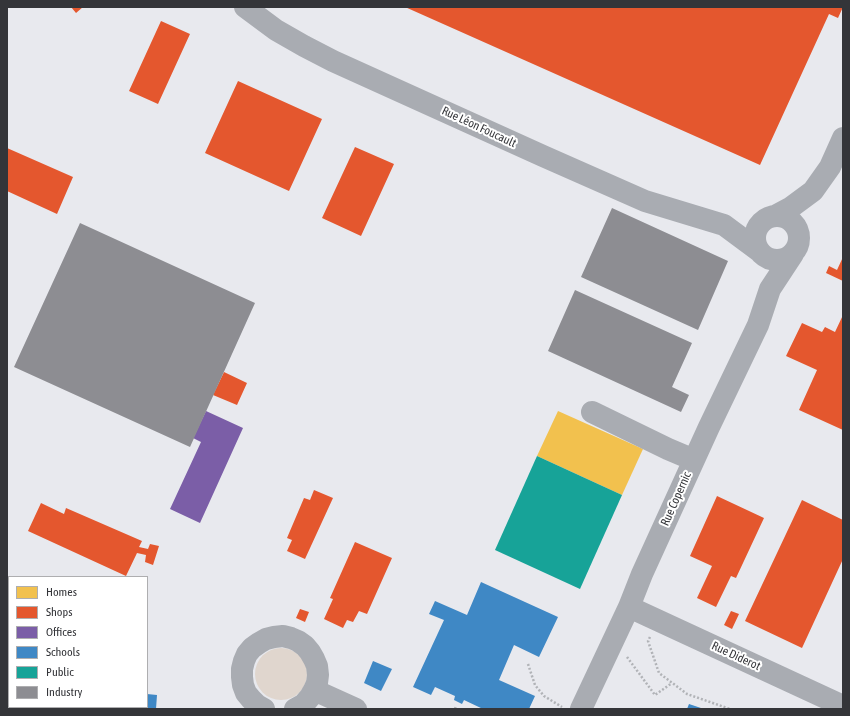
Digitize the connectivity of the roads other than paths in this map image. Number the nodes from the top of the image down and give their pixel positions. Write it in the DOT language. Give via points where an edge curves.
graph roads {
  1 [pos="245,7"];
  2 [pos="843,138"];
  3 [pos="813,191"];
  4 [pos="770,218"];
  5 [pos="724,225"];
  6 [pos="796,249"];
  7 [pos="761,253"];
  8 [pos="770,289"];
  9 [pos="592,412"];
  10 [pos="694,460"];
  11 [pos="629,607"];
  12 [pos="314,690"];
  13 [pos="843,706"];
  14 [pos="264,709"];
  15 [pos="295,709"];
  16 [pos="356,709"];
  17 [pos="581,709"];
  1 -- 5 [label="street, Rue Léon Foucault" via="276,30 333,61 645,201"];
  2 -- 3 [label="street, Rue Copernic" via="830,168"];
  3 -- 4 [label="street, Rue Copernic" via="790,208"];
  3 -- 6 [label="street, Rue Copernic"];
  4 -- 5 [label="street, Rue Léon Foucault"];
  4 -- 6 [label="street" via="784,217 797,227 799,236"];
  4 -- 7 [label="street" via="759,225 756,231 756,244"];
  5 -- 7 [label="street, Rue Léon Foucault"];
  6 -- 7 [label="street" via="781,260 768,258"];
  6 -- 8 [label="street, Rue Copernic"];
  7 -- 8 [label="street, Rue Copernic" via="767,268"];
  8 -- 10 [label="street, Rue Copernic" via="758,325"];
  9 -- 10 [label="street"];
  10 -- 11 [label="street, Rue Copernic"];
  11 -- 13 [label="street, Rue Diderot"];
  11 -- 17 [label="street, Rue Copernic"];
  12 -- 14 [label="street" via="317,683 317,666 308,649 298,641 283,636 266,639 247,654 242,673 246,692 251,700"];
  12 -- 15 [label="street" via="304,704"];
  12 -- 16 [label="street"];
}
